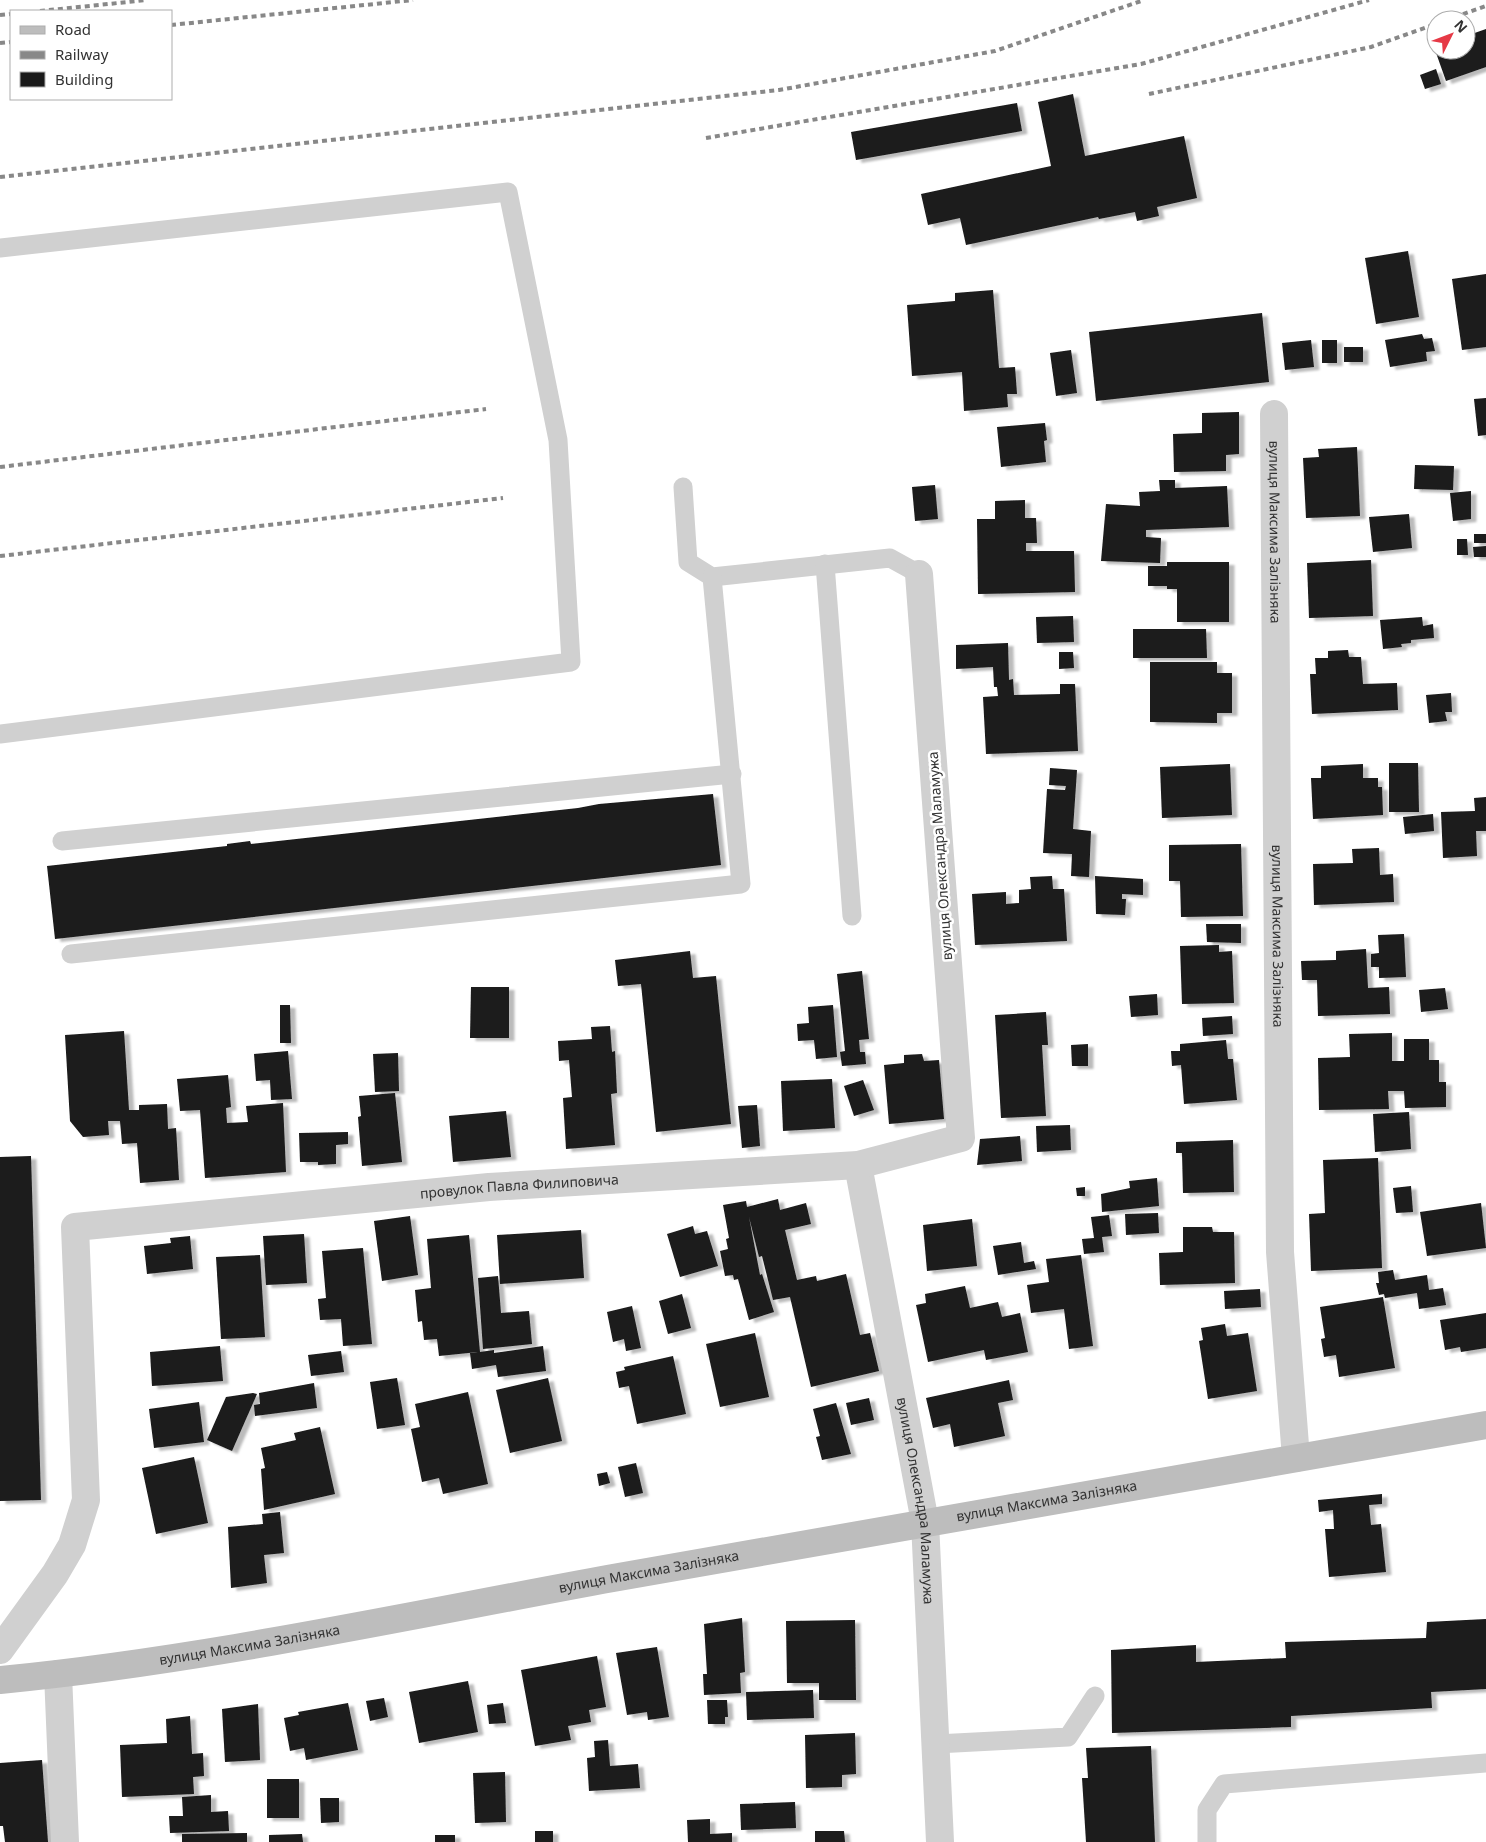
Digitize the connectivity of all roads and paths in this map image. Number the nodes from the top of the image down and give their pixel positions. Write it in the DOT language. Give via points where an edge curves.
graph roads {
  1 [pos="0,248"];
  2 [pos="1274,414"];
  3 [pos="683,486"];
  4 [pos="825,564"];
  5 [pos="919,574"];
  6 [pos="712,577"];
  7 [pos="0,734"];
  8 [pos="732,774"];
  9 [pos="62,841"];
  10 [pos="852,916"];
  11 [pos="71,954"];
  12 [pos="961,1138"];
  13 [pos="858,1165"];
  14 [pos="1486,1425"];
  15 [pos="1296,1458"];
  16 [pos="925,1522"];
  17 [pos="0,1650"];
  18 [pos="58,1674"];
  19 [pos="0,1680"];
  20 [pos="1095,1696"];
  21 [pos="936,1744"];
  22 [pos="1486,1763"];
  23 [pos="65,1842"];
  24 [pos="940,1842"];
  25 [pos="1208,1842"];
  1 -- 7 [label="lane" via="508,192 558,440 571,662"];
  2 -- 15 [label="street, вулиця Максима Залізняка" via="1280,1252"];
  3 -- 6 [label="lane" via="688,562"];
  4 -- 5 [label="lane" via="890,558"];
  4 -- 6 [label="lane"];
  4 -- 10 [label="lane"];
  5 -- 12 [label="street, вулиця Олександра Маламужа"];
  6 -- 8 [label="lane"];
  8 -- 9 [label="lane"];
  8 -- 11 [label="lane" via="741,884"];
  12 -- 13 [label="street, провулок Павла Филиповича"];
  13 -- 16 [label="street, вулиця Олександра Маламужа"];
  13 -- 17 [label="street, провулок Павла Филиповича" via="489,1187 75,1227 86,1500 72,1545"];
  14 -- 15 [label="main road, вулиця Максима Залізняка"];
  15 -- 16 [label="main road, вулиця Максима Залізняка"];
  16 -- 18 [label="main road, вулиця Максима Залізняка" via="228,1648"];
  16 -- 21 [label="street, вулиця Олександра Маламужа"];
  18 -- 19 [label="main road, вулиця Максима Залізняка"];
  18 -- 23 [label="street"];
  20 -- 21 [label="lane" via="1068,1737"];
  21 -- 24 [label="street, вулиця Олександра Маламужа"];
  22 -- 25 [label="lane" via="1224,1784 1207,1810"];
}
